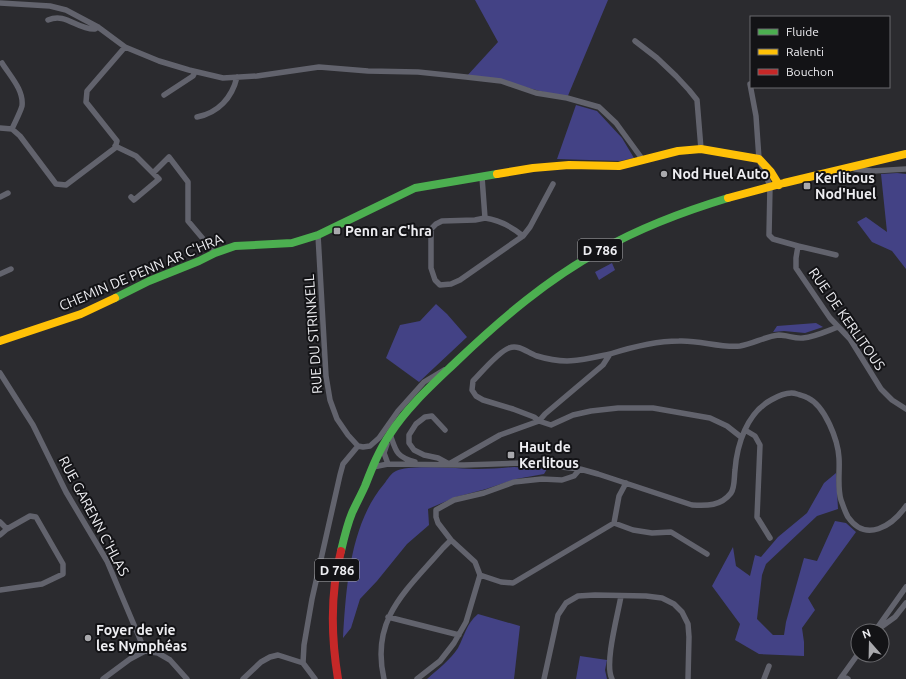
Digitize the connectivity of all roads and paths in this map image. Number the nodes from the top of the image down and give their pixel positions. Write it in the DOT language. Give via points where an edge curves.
graph roads {
  1 [pos="7,2"];
  2 [pos="0,3"];
  3 [pos="48,20"];
  4 [pos="98,27"];
  5 [pos="635,41"];
  6 [pos="125,47"];
  7 [pos="2,63"];
  8 [pos="195,72"];
  9 [pos="237,77"];
  10 [pos="751,88"];
  11 [pos="164,95"];
  12 [pos="197,117"];
  13 [pos="0,128"];
  14 [pos="12,129"];
  15 [pos="116,143"];
  16 [pos="701,149"];
  17 [pos="906,154"];
  18 [pos="759,159"];
  19 [pos="643,160"];
  20 [pos="846,168"];
  21 [pos="906,169"];
  22 [pos="153,173"];
  23 [pos="482,177"];
  24 [pos="553,184"];
  25 [pos="774,185"];
  26 [pos="8,193"];
  27 [pos="0,197"];
  28 [pos="131,197"];
  29 [pos="485,218"];
  30 [pos="318,235"];
  31 [pos="523,236"];
  32 [pos="798,246"];
  33 [pos="215,253"];
  34 [pos="836,255"];
  35 [pos="11,269"];
  36 [pos="0,274"];
  37 [pos="838,327"];
  38 [pos="0,341"];
  39 [pos="610,354"];
  40 [pos="457,361"];
  41 [pos="0,373"];
  42 [pos="906,409"];
  43 [pos="538,421"];
  44 [pos="445,430"];
  45 [pos="745,430"];
  46 [pos="390,434"];
  47 [pos="742,437"];
  48 [pos="358,446"];
  49 [pos="388,464"];
  50 [pos="424,464"];
  51 [pos="449,464"];
  52 [pos="373,467"];
  53 [pos="580,469"];
  54 [pos="626,483"];
  55 [pos="906,506"];
  56 [pos="0,522"];
  57 [pos="614,523"];
  58 [pos="7,529"];
  59 [pos="0,535"];
  60 [pos="770,538"];
  61 [pos="451,540"];
  62 [pos="707,554"];
  63 [pos="480,575"];
  64 [pos="906,587"];
  65 [pos="0,590"];
  66 [pos="621,596"];
  67 [pos="906,603"];
  68 [pos="388,617"];
  69 [pos="881,623"];
  70 [pos="886,623"];
  71 [pos="458,635"];
  72 [pos="145,651"];
  73 [pos="303,663"];
  74 [pos="852,663"];
  75 [pos="769,666"];
  76 [pos="843,678"];
  77 [pos="103,679"];
  78 [pos="187,679"];
  79 [pos="243,679"];
  80 [pos="315,679"];
  81 [pos="338,679"];
  82 [pos="384,679"];
  83 [pos="417,679"];
  84 [pos="544,679"];
  85 [pos="612,679"];
  86 [pos="688,679"];
  87 [pos="764,679"];
  1 -- 2 [label="street"];
  1 -- 4 [label="street" via="66,10"];
  3 -- 4 [label="street" via="55,17 84,28"];
  4 -- 6 [label="street"];
  5 -- 16 [label="street" via="676,76 696,100"];
  6 -- 8 [label="street"];
  6 -- 15 [label="street" via="87,91 86,102"];
  7 -- 14 [label="street" via="22,97 22,107"];
  8 -- 9 [label="street" via="223,78"];
  8 -- 11 [label="street" via="193,76"];
  9 -- 12 [label="street" via="235,87 225,102 207,115"];
  9 -- 19 [label="street" via="319,67 418,72 501,82 536,93 599,107 616,124"];
  10 -- 18 [label="street"];
  13 -- 14 [label="street"];
  14 -- 15 [label="street" via="56,184 66,185 115,148"];
  15 -- 22 [label="street" via="136,156"];
  16 -- 18 [label="main road, CHEMIN DE PENN AR C'HRA"];
  16 -- 19 [label="main road, CHEMIN DE PENN AR C'HRA" via="678,151"];
  17 -- 20 [label="main road, D 786"];
  18 -- 25 [label="main road" via="777,180"];
  19 -- 23 [label="main road, CHEMIN DE PENN AR C'HRA" via="619,166 569,165 533,168"];
  20 -- 21 [label="street" via="872,172"];
  20 -- 25 [label="main road, D 786"];
  22 -- 28 [label="street" via="158,179 134,200"];
  22 -- 33 [label="street" via="169,157 188,182 188,221"];
  23 -- 29 [label="street"];
  23 -- 30 [label="main road, CHEMIN DE PENN AR C'HRA" via="415,188"];
  24 -- 31 [label="street"];
  25 -- 32 [label="street" via="769,235 773,239"];
  25 -- 40 [label="main road, D 786" via="704,205 660,221 599,250 539,289"];
  26 -- 27 [label="street"];
  29 -- 31 [label="street" via="503,223"];
  29 -- 31 [label="street" via="442,221 432,229 431,268 435,280 440,285 460,280"];
  30 -- 33 [label="main road, CHEMIN DE PENN AR C'HRA" via="292,243 235,246"];
  30 -- 48 [label="street, RUE DU STRINKELL" via="326,376 330,400 337,419"];
  32 -- 34 [label="street, RUE DE KERLITOUS"];
  32 -- 37 [label="street, RUE DE KERLITOUS" via="796,268"];
  33 -- 38 [label="main road, CHEMIN DE PENN AR C'HRA" via="81,314"];
  35 -- 36 [label="street"];
  37 -- 39 [label="street" via="802,338 778,335 741,346 679,341 654,343"];
  37 -- 42 [label="street, RUE DE KERLITOUS" via="850,339 881,389"];
  39 -- 43 [label="street" via="603,365"];
  39 -- 43 [label="street" via="579,361 560,362 518,348 510,348 502,352 473,382 472,390 482,400 513,409"];
  40 -- 46 [label="main road, D 786" via="422,396"];
  40 -- 48 [label="street" via="424,382 370,446"];
  41 -- 72 [label="street, RUE GARENN C'HLAS" via="33,426 66,492 107,561"];
  43 -- 47 [label="street" via="551,425 591,411 653,408 710,418"];
  43 -- 51 [label="street" via="500,435"];
  44 -- 51 [label="street" via="432,416 425,417 416,424 409,435 409,443 414,450"];
  45 -- 47 [label="street"];
  45 -- 55 [label="street" via="751,417 765,403 778,396 794,393 809,398 820,408 837,441 840,498 847,516 858,527 868,531 883,527 898,517"];
  45 -- 60 [label="street" via="755,436 760,445 757,517"];
  46 -- 49 [label="street" via="384,453"];
  46 -- 50 [label="street" via="396,452 404,459"];
  46 -- 52 [label="main road, D 786"];
  47 -- 54 [label="street" via="737,451 732,492 722,501 709,506 692,505"];
  48 -- 73 [label="street" via="343,464 340,475 312,599"];
  49 -- 50 [label="street"];
  49 -- 52 [label="street"];
  50 -- 51 [label="street"];
  51 -- 53 [label="street" via="523,463"];
  52 -- 81 [label="main road, D 786" via="352,515 341,548 335,581 333,640"];
  53 -- 54 [label="street"];
  53 -- 61 [label="street" via="574,476 562,480 514,482 454,500 436,510 438,523"];
  54 -- 57 [label="street" via="619,496"];
  56 -- 58 [label="street"];
  57 -- 62 [label="street" via="633,530 671,532"];
  57 -- 63 [label="street" via="513,583"];
  58 -- 59 [label="street"];
  58 -- 65 [label="street" via="30,516 36,517 63,564 63,574 42,584"];
  61 -- 63 [label="street" via="475,562"];
  61 -- 68 [label="street" via="397,602"];
  63 -- 71 [label="street" via="466,622"];
  64 -- 69 [label="street"];
  66 -- 84 [label="street" via="578,596 566,603 558,615"];
  66 -- 85 [label="street" via="610,657 609,669"];
  66 -- 86 [label="street" via="662,598 682,612 688,624"];
  67 -- 70 [label="street"];
  68 -- 71 [label="street"];
  68 -- 82 [label="street" via="380,654"];
  71 -- 83 [label="street" via="440,661"];
  72 -- 77 [label="street"];
  72 -- 78 [label="street" via="158,653 170,660"];
  73 -- 79 [label="street" via="278,655 270,657"];
  73 -- 80 [label="street"];
  74 -- 76 [label="street"];
  75 -- 87 [label="street"];
}
